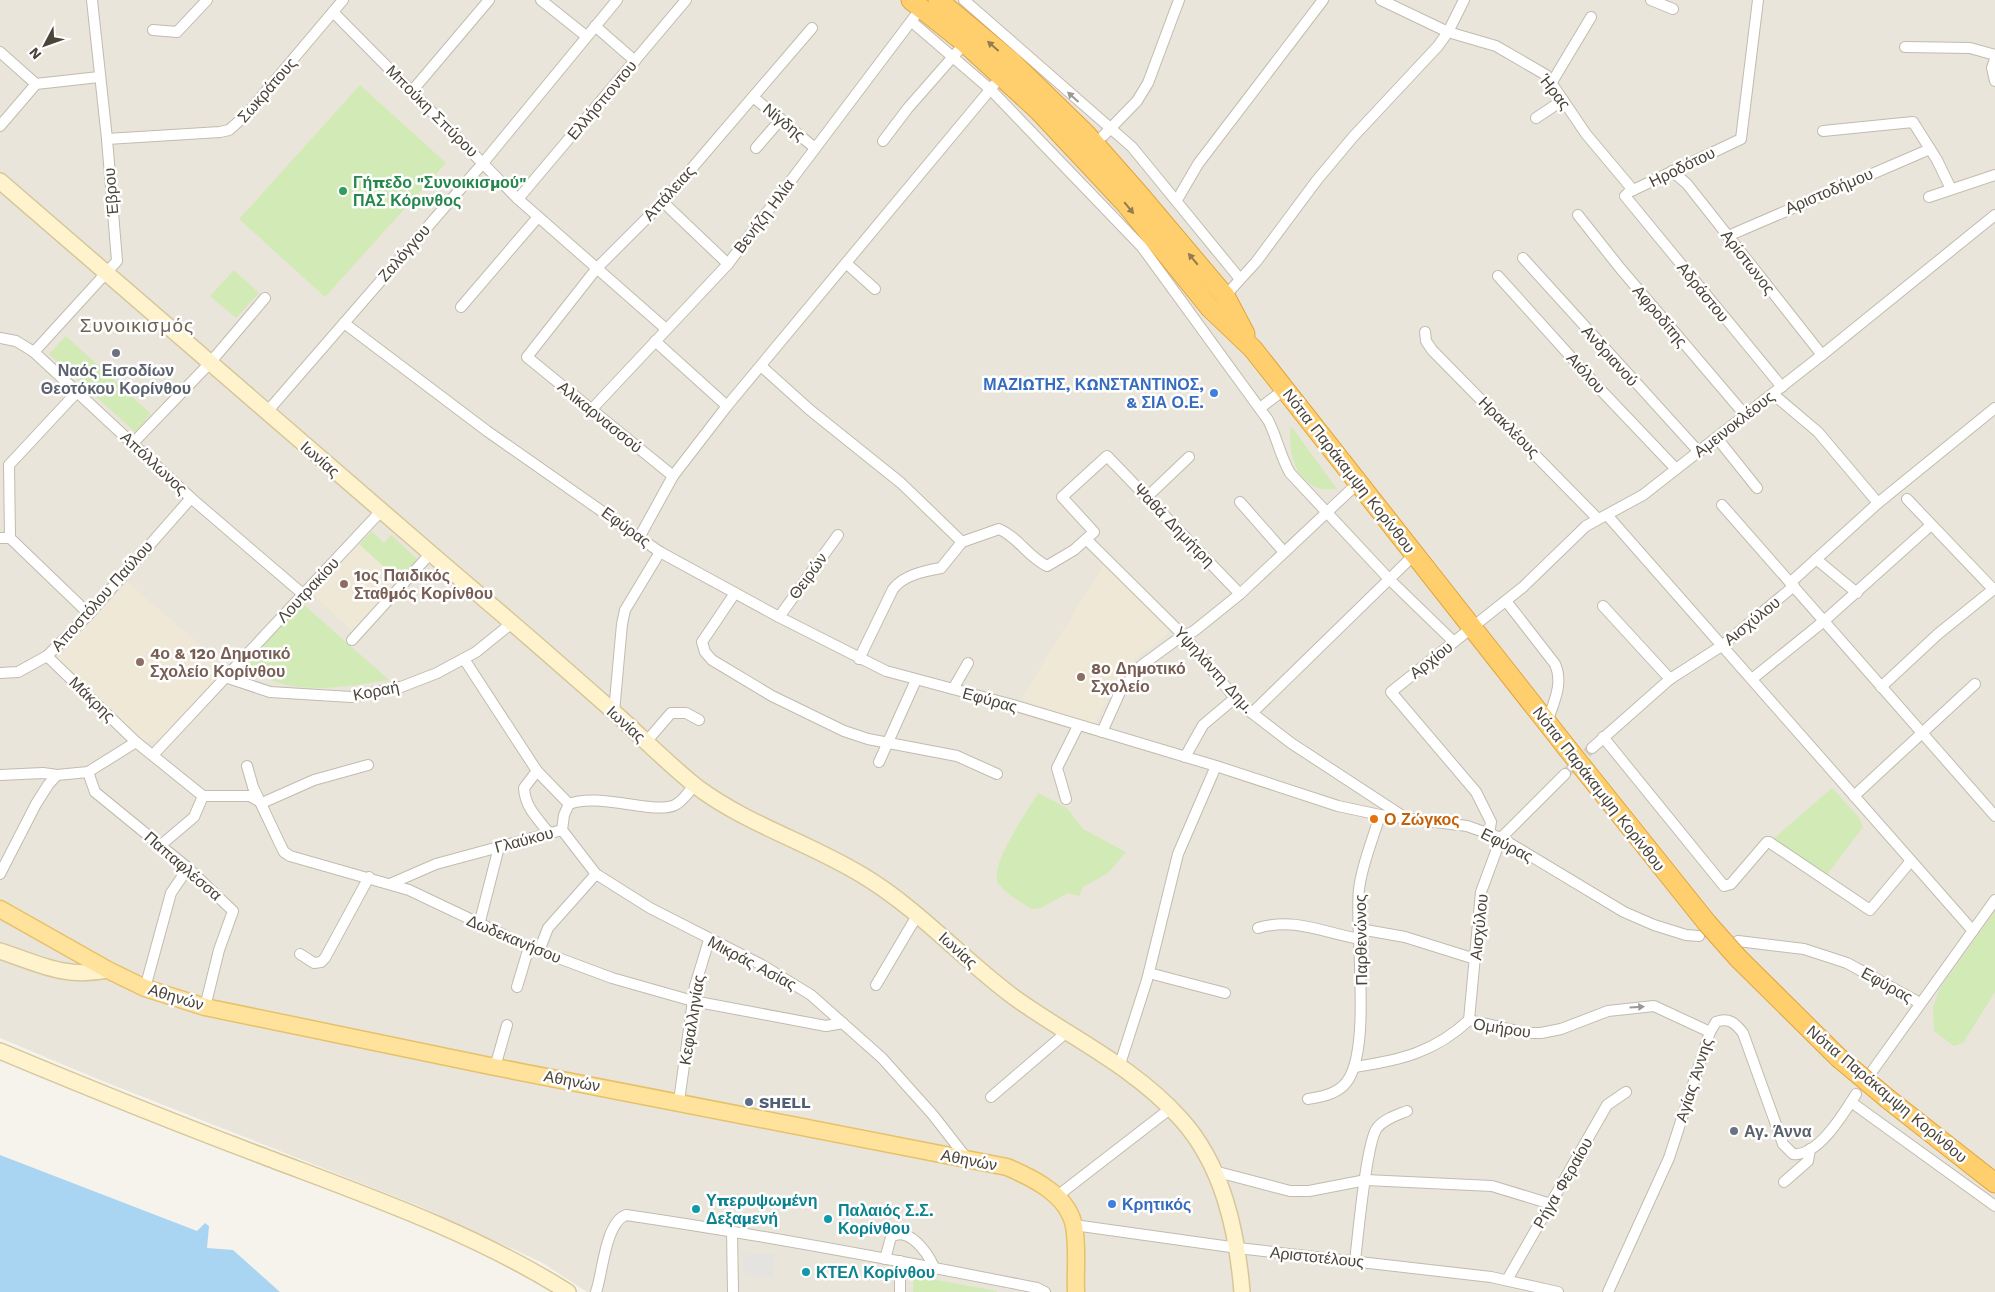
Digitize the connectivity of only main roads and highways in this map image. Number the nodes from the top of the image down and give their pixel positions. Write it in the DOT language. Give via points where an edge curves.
graph roads {
  1 [pos="942,1"];
  2 [pos="914,10"];
  3 [pos="1006,69"];
  4 [pos="1253,349"];
  5 [pos="0,909"];
  6 [pos="1995,1183"];
  7 [pos="1076,1292"];
  3 -- 1 [label="highway, Νότια Παράκαμψη Κορίνθου, one-way"];
  2 -- 3 [label="highway, Νότια Παράκαμψη Κορίνθου"];
  3 -- 4 [label="highway, Νότια Παράκαμψη Κορίνθου, one-way" via="1085,158 1148,243"];
  4 -- 3 [label="highway, Νότια Παράκαμψη Κορίνθου, one-way" via="1225,296 1104,154 1067,115"];
  4 -- 6 [label="highway, Νότια Παράκαμψη Κορίνθου, bridge" via="1587,773 1703,930 1738,949 1839,1058"];
  5 -- 7 [label="main road, Αθηνών" via="145,988 205,1007 1007,1167 1043,1183 1074,1225"];
}
